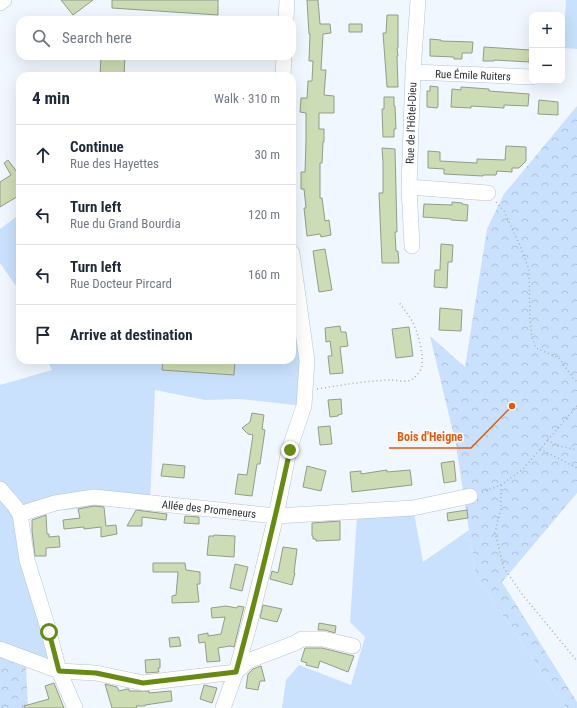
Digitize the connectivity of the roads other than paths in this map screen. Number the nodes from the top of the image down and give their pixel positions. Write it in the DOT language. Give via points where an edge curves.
graph roads {
  1 [pos="4,0"];
  2 [pos="287,0"];
  3 [pos="418,0"];
  4 [pos="0,3"];
  5 [pos="286,16"];
  6 [pos="284,60"];
  7 [pos="284,72"];
  8 [pos="413,72"];
  9 [pos="529,77"];
  10 [pos="409,187"];
  11 [pos="488,193"];
  12 [pos="412,246"];
  13 [pos="296,282"];
  14 [pos="0,490"];
  15 [pos="470,496"];
  16 [pos="20,514"];
  17 [pos="276,516"];
  18 [pos="353,646"];
  19 [pos="0,649"];
  20 [pos="59,671"];
  21 [pos="236,672"];
  22 [pos="75,708"];
  23 [pos="223,708"];
  1 -- 4 [label="street"];
  2 -- 5 [label="street"];
  3 -- 8 [label="street, Rue de l’Hôtel-Dieu"];
  6 -- 7 [label="street"];
  8 -- 9 [label="street, Rue Émile Ruiters"];
  8 -- 10 [label="street, Rue de l’Hôtel-Dieu"];
  10 -- 11 [label="street"];
  10 -- 12 [label="street, Rue de l’Hôtel-Dieu"];
  13 -- 17 [label="street" via="307,361 304,406 290,450"];
  14 -- 16 [label="street"];
  15 -- 17 [label="street, Allée des Promeneurs" via="413,508"];
  16 -- 17 [label="street, Allée des Promeneurs" via="55,503 94,497"];
  16 -- 20 [label="street" via="27,560"];
  17 -- 21 [label="street"];
  18 -- 21 [label="street" via="323,639 302,639 248,661"];
  19 -- 20 [label="street"];
  20 -- 21 [label="street" via="96,673 143,683"];
  20 -- 22 [label="street"];
  21 -- 23 [label="street"];
}
